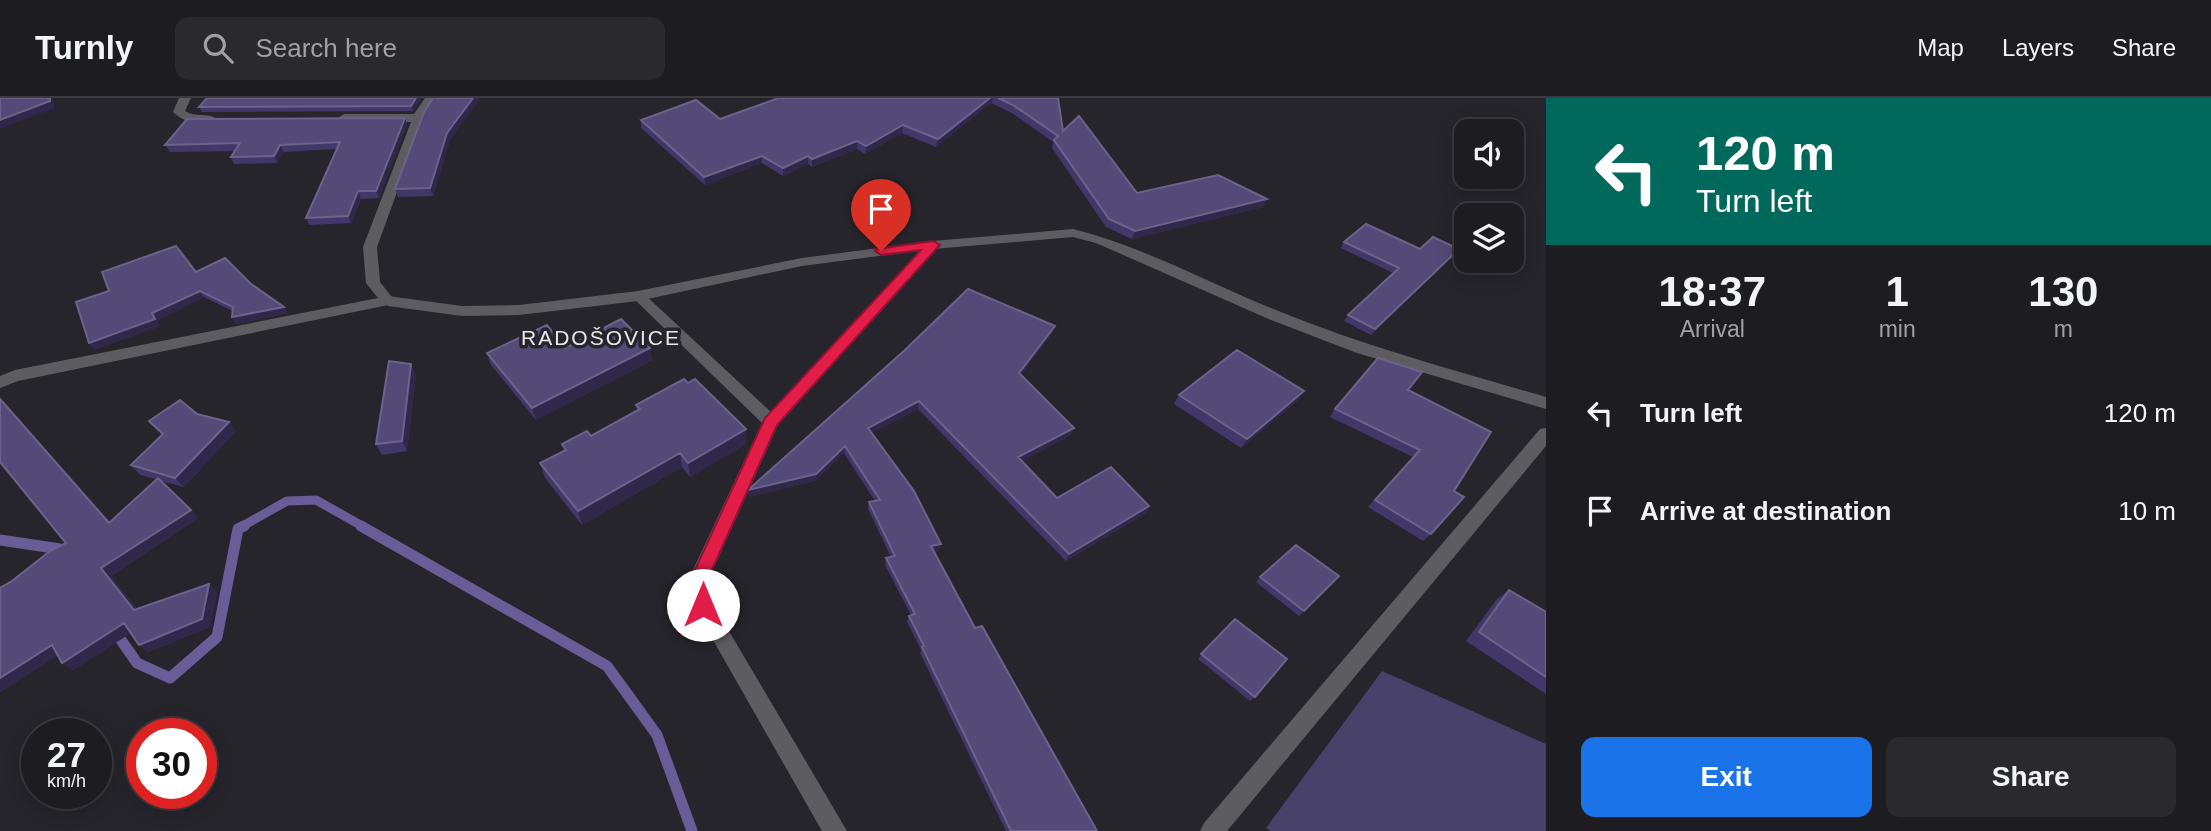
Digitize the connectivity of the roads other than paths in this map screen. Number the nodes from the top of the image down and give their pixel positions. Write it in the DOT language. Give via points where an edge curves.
graph roads {
  1 [pos="185,98"];
  2 [pos="431,98"];
  3 [pos="333,118"];
  4 [pos="418,118"];
  5 [pos="228,119"];
  6 [pos="933,245"];
  7 [pos="638,296"];
  8 [pos="388,301"];
  9 [pos="0,382"];
  10 [pos="1546,403"];
  11 [pos="771,422"];
  12 [pos="1546,434"];
  13 [pos="835,831"];
  14 [pos="1212,831"];
  1 -- 5 [label="street" via="179,112 189,119"];
  2 -- 4 [label="street"];
  3 -- 4 [label="street"];
  4 -- 8 [label="street" via="370,247 373,283"];
  6 -- 7 [label="street" via="802,262"];
  6 -- 10 [label="street" via="1038,234 1073,233 1101,240 1363,349"];
  6 -- 11 [label="street"];
  7 -- 8 [label="street" via="461,311"];
  7 -- 11 [label="street"];
  8 -- 9 [label="street"];
  11 -- 13 [label="street" via="702,572 703,605"];
  12 -- 14 [label="street"];
}
